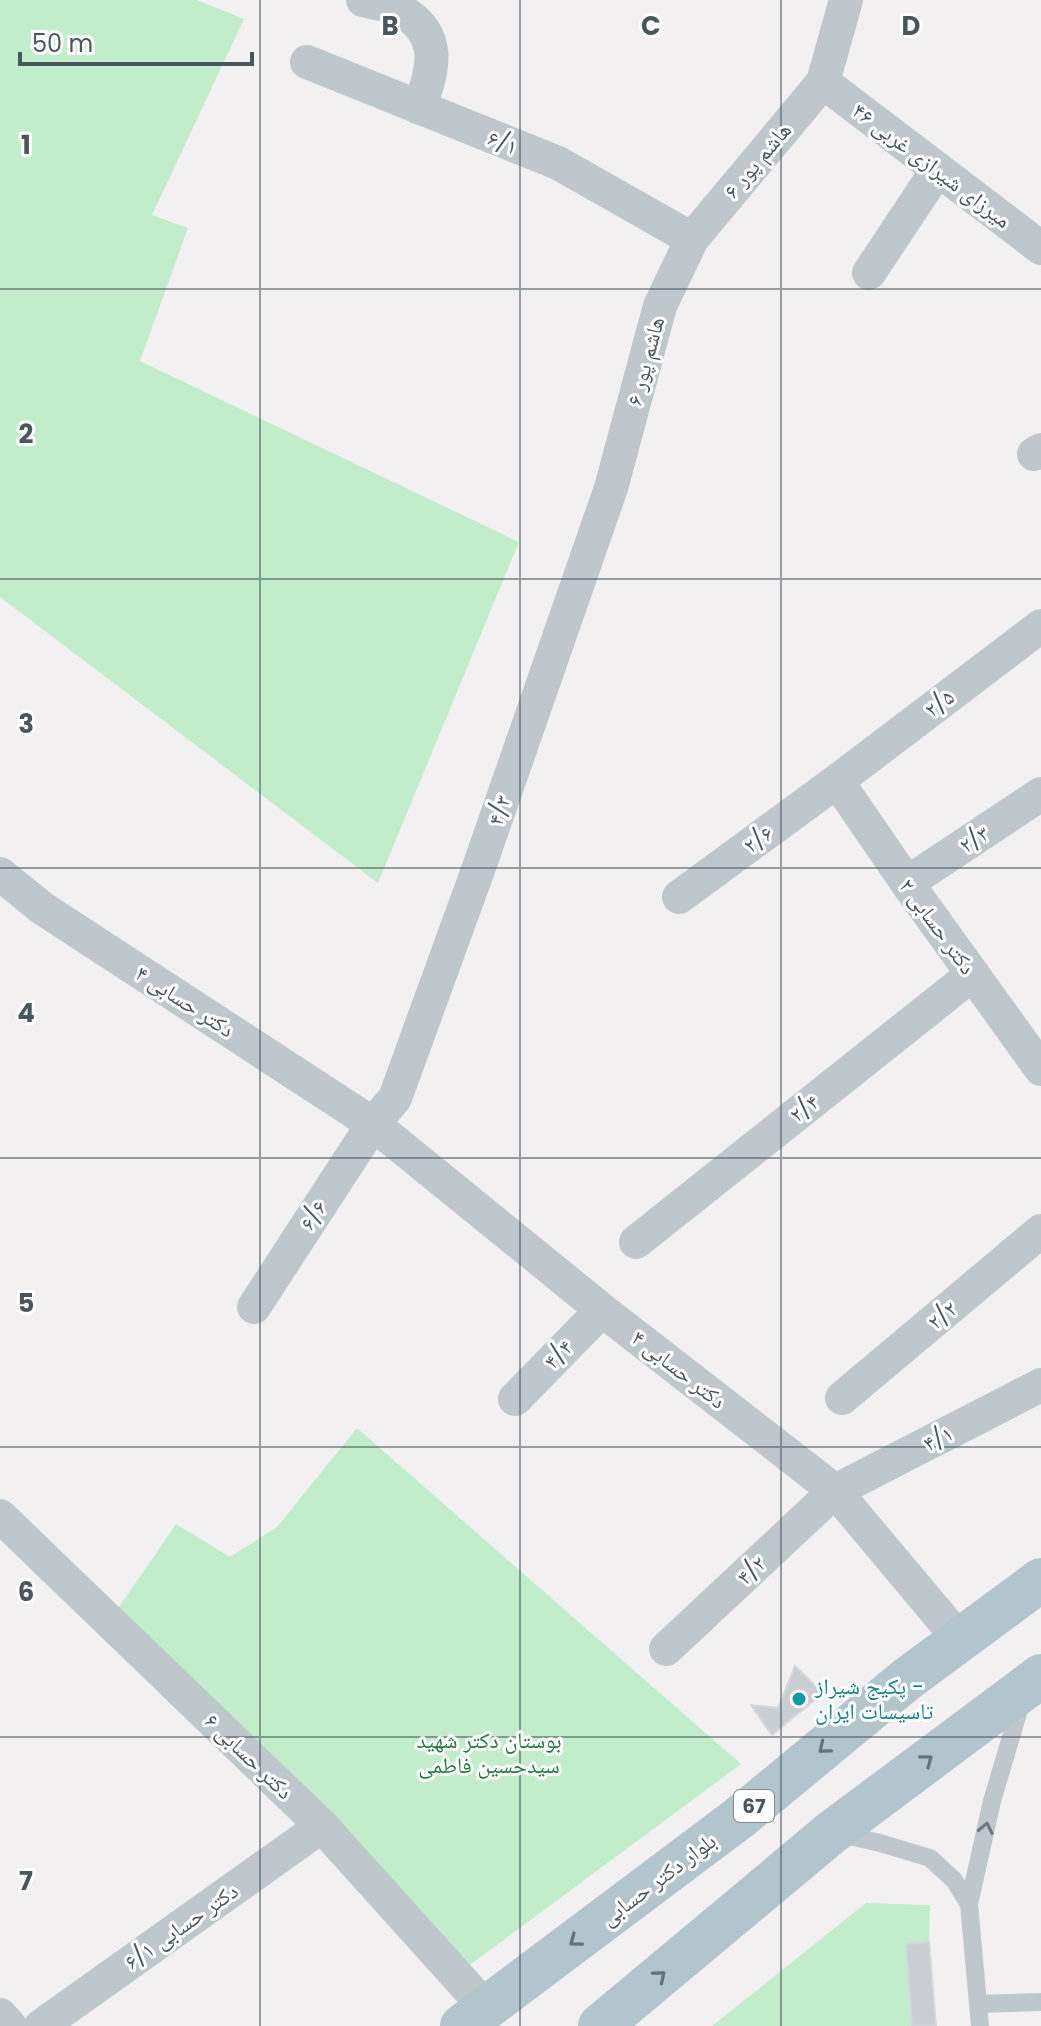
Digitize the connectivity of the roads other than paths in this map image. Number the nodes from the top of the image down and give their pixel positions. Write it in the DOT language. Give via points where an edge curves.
graph roads {
  1 [pos="363,0"];
  2 [pos="846,0"];
  3 [pos="307,62"];
  4 [pos="823,82"];
  5 [pos="419,108"];
  6 [pos="938,169"];
  7 [pos="692,239"];
  8 [pos="1041,248"];
  9 [pos="869,273"];
  10 [pos="611,488"];
  11 [pos="1041,626"];
  12 [pos="837,781"];
  13 [pos="1041,794"];
  14 [pos="0,874"];
  15 [pos="907,883"];
  16 [pos="679,897"];
  17 [pos="973,974"];
  18 [pos="1041,1069"];
  19 [pos="373,1124"];
  20 [pos="1041,1231"];
  21 [pos="636,1242"];
  22 [pos="254,1307"];
  23 [pos="602,1310"];
  24 [pos="1041,1385"];
  25 [pos="842,1398"];
  26 [pos="515,1399"];
  27 [pos="835,1491"];
  28 [pos="0,1516"];
  29 [pos="1035,1598"];
  30 [pos="960,1640"];
  31 [pos="666,1649"];
  32 [pos="1034,1681"];
  33 [pos="322,1826"];
  34 [pos="832,1832"];
  35 [pos="969,1904"];
  36 [pos="1041,2002"];
  37 [pos="979,2004"];
  38 [pos="0,2015"];
  39 [pos="474,2017"];
  40 [pos="10,2026"];
  41 [pos="41,2026"];
  42 [pos="600,2026"];
  43 [pos="980,2026"];
  1 -- 5 [label="street" via="399,10 424,29 433,56"];
  2 -- 4 [label="street"];
  3 -- 5 [label="street, ۶/۱"];
  4 -- 6 [label="street, میرزای شیرازی غربی ۴۶"];
  4 -- 7 [label="street, ۶ هاشم پور"];
  5 -- 7 [label="street, ۶/۱" via="558,163"];
  6 -- 8 [label="street, میرزای شیرازی غربی ۴۶"];
  6 -- 9 [label="street"];
  7 -- 10 [label="street, هاشم پور ۶" via="660,306"];
  10 -- 19 [label="street, ۴/۳" via="395,1098"];
  11 -- 12 [label="street, ۲/۵"];
  12 -- 15 [label="street, دکتر حسابی ۲"];
  12 -- 16 [label="street, ۲/۶"];
  13 -- 15 [label="street, ۲/۳"];
  14 -- 19 [label="street, ۴ دکتر حسابی" via="42,908"];
  15 -- 17 [label="street, دکتر حسابی ۲"];
  17 -- 18 [label="street, دکتر حسابی ۲"];
  17 -- 21 [label="street, ۲/۴"];
  19 -- 22 [label="street, ۶/۶"];
  19 -- 23 [label="street, دکتر حسابی ۴"];
  20 -- 25 [label="street, ۲/۲"];
  23 -- 26 [label="street, ۴/۴"];
  23 -- 27 [label="street, دکتر حسابی ۴"];
  24 -- 27 [label="street, ۴/۱"];
  27 -- 30 [label="street, دکتر حسابی ۴"];
  27 -- 31 [label="street, ۴/۲"];
  28 -- 33 [label="street, ۶ دکتر حسابی"];
  29 -- 30 [label="main road, بلوار دکتر حسابی / 67"];
  30 -- 39 [label="main road, بلوار دکتر حسابی / 67, one-way" via="739,1818"];
  34 -- 32 [label="main road, one-way"];
  35 -- 32 [label="lane, one-way" via="992,1801"];
  33 -- 39 [label="street, ۶ دکتر حسابی"];
  33 -- 41 [label="street, ۶/۱ دکتر حسابی"];
  34 -- 35 [label="lane" via="930,1858 954,1880"];
  42 -- 34 [label="main road, one-way"];
  35 -- 37 [label="lane"];
  36 -- 37 [label="lane"];
  37 -- 43 [label="lane"];
  38 -- 40 [label="street"];
}
